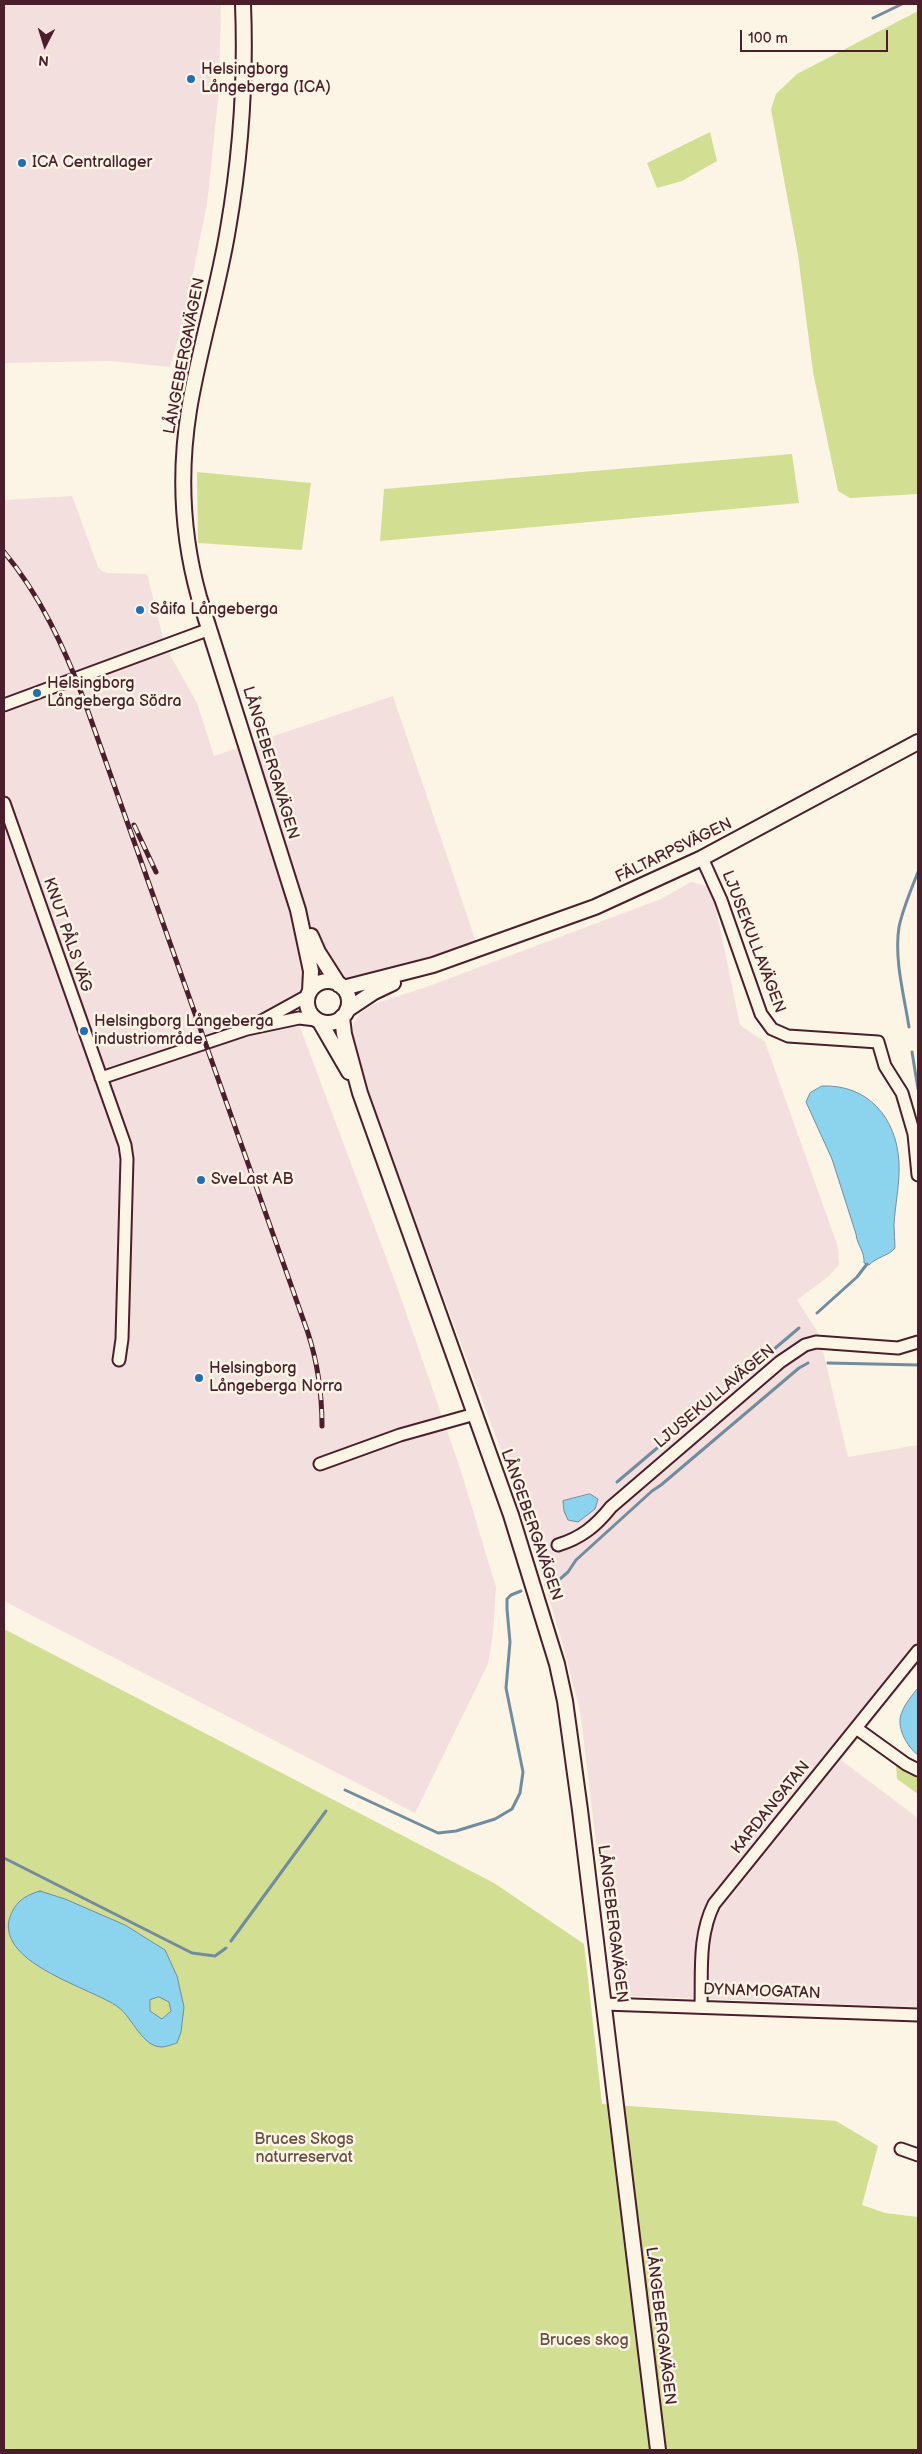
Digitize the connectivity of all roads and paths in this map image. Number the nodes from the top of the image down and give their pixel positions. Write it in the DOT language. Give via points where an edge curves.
graph roads {
  1 [pos="243,4"];
  2 [pos="210,629"];
  3 [pos="4,705"];
  4 [pos="918,742"];
  5 [pos="4,803"];
  6 [pos="702,858"];
  7 [pos="298,910"];
  8 [pos="433,965"];
  9 [pos="341,986"];
  10 [pos="309,993"];
  11 [pos="345,1014"];
  12 [pos="318,1021"];
  13 [pos="247,1029"];
  14 [pos="101,1078"];
  15 [pos="360,1093"];
  16 [pos="918,1175"];
  17 [pos="918,1342"];
  18 [pos="119,1360"];
  19 [pos="475,1414"];
  20 [pos="320,1464"];
  21 [pos="558,1545"];
  22 [pos="918,1651"];
  23 [pos="856,1728"];
  24 [pos="918,1770"];
  25 [pos="604,2004"];
  26 [pos="700,2006"];
  27 [pos="918,2015"];
  28 [pos="902,2150"];
  29 [pos="918,2155"];
  30 [pos="658,2450"];
  1 -- 2 [label="street, LÅNGEBERGAVÄGEN" via="244,71 239,156 228,230 189,410 183,482 186,539"];
  2 -- 3 [label="street"];
  2 -- 7 [label="street, LÅNGEBERGAVÄGEN"];
  4 -- 6 [label="street, FÄLTARPSVÄGEN"];
  5 -- 14 [label="street, KNUT PÅLS VÄG"];
  6 -- 8 [label="street, FÄLTARPSVÄGEN" via="595,907"];
  6 -- 16 [label="street, LJUSEKULLAVÄGEN" via="736,940 758,1008 769,1026 794,1037 878,1042 885,1066 902,1093 914,1134"];
  7 -- 9 [label="street, LÅNGEBERGAVÄGEN" via="318,952"];
  7 -- 10 [label="street, LÅNGEBERGAVÄGEN" via="311,971"];
  8 -- 9 [label="street, FÄLTARPSVÄGEN"];
  8 -- 11 [label="street, FÄLTARPSVÄGEN" via="374,992"];
  9 -- 10 [label="street" via="323,982"];
  9 -- 11 [label="street" via="348,996"];
  10 -- 12 [label="street" via="309,1012"];
  10 -- 13 [label="street"];
  11 -- 12 [label="street" via="334,1022"];
  11 -- 15 [label="street, LÅNGEBERGAVÄGEN" via="344,1034"];
  12 -- 13 [label="street" via="299,1018"];
  12 -- 15 [label="street, LÅNGEBERGAVÄGEN"];
  13 -- 14 [label="street"];
  14 -- 18 [label="street, KNUT PÅLS VÄG" via="127,1159"];
  15 -- 19 [label="street, LÅNGEBERGAVÄGEN"];
  17 -- 21 [label="street, LJUSEKULLAVÄGEN" via="898,1348 816,1342 805,1345 780,1362 611,1507 597,1524 576,1540"];
  19 -- 20 [label="street" via="400,1435"];
  19 -- 25 [label="street, LÅNGEBERGAVÄGEN" via="514,1524 557,1664 572,1748"];
  22 -- 23 [label="street, KARDANGATAN"];
  23 -- 24 [label="street"];
  23 -- 26 [label="street, KARDANGATAN" via="714,1904 703,1937"];
  25 -- 26 [label="street, DYNAMOGATAN"];
  25 -- 30 [label="street, LÅNGEBERGAVÄGEN"];
  26 -- 27 [label="street, DYNAMOGATAN"];
  28 -- 29 [label="street"];
}
